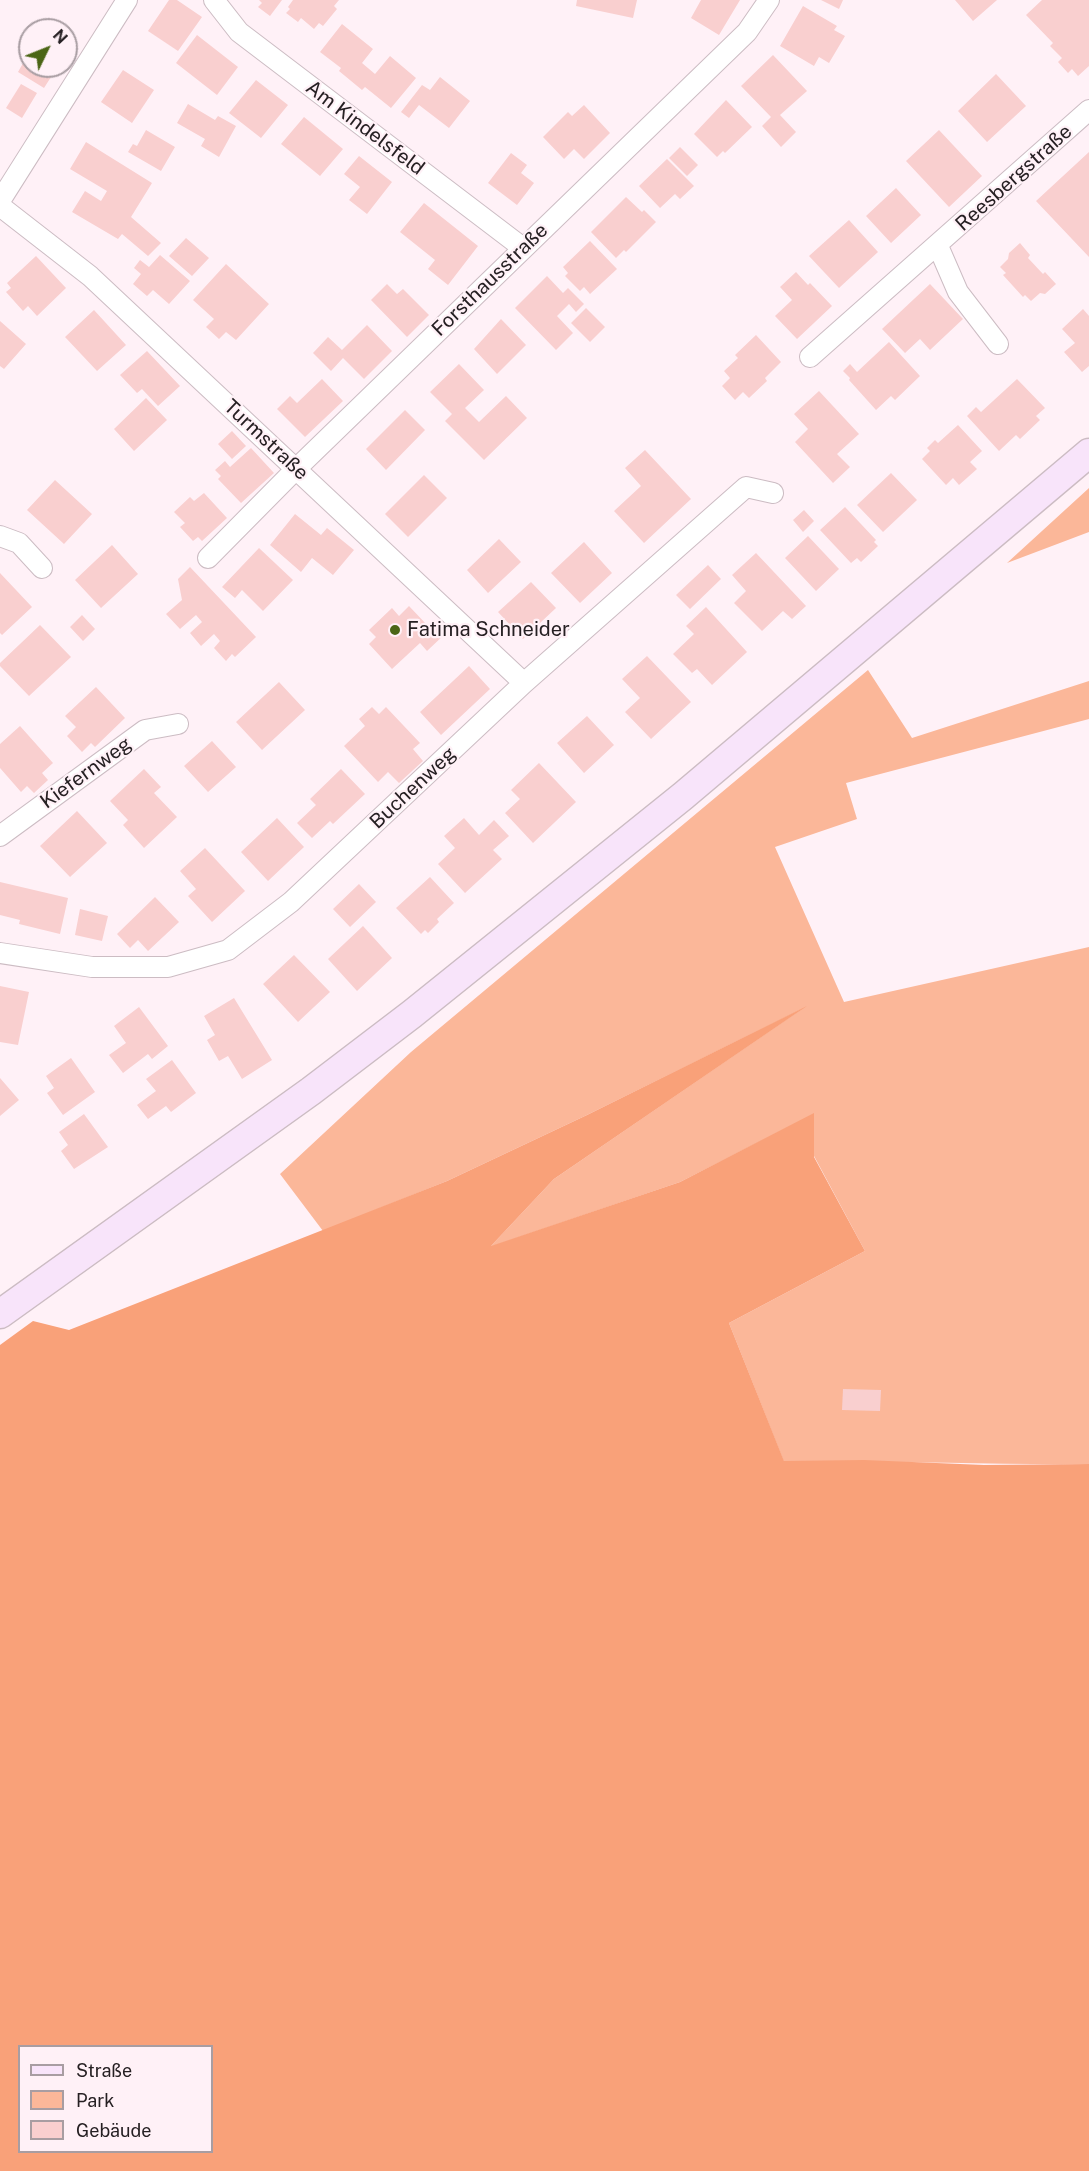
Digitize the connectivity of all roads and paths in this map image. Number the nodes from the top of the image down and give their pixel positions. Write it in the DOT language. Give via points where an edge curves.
graph roads {
  1 [pos="127,0"];
  2 [pos="214,0"];
  3 [pos="769,0"];
  4 [pos="1089,110"];
  5 [pos="0,201"];
  6 [pos="0,206"];
  7 [pos="938,246"];
  8 [pos="523,248"];
  9 [pos="998,344"];
  10 [pos="810,357"];
  11 [pos="1089,453"];
  12 [pos="297,468"];
  13 [pos="773,493"];
  14 [pos="0,536"];
  15 [pos="208,558"];
  16 [pos="42,568"];
  17 [pos="524,683"];
  18 [pos="178,724"];
  19 [pos="0,836"];
  20 [pos="0,953"];
  21 [pos="0,1314"];
  1 -- 5 [label="street"];
  2 -- 8 [label="street, Am Kindelsfeld" via="239,32"];
  3 -- 8 [label="street, Forsthausstraße" via="747,32"];
  4 -- 7 [label="street, Reesbergstraße"];
  6 -- 12 [label="street, Turmstraße" via="90,276"];
  7 -- 9 [label="street, Reesbergstraße" via="958,292"];
  7 -- 10 [label="street, Reesbergstraße"];
  8 -- 12 [label="street, Forsthausstraße"];
  11 -- 21 [label="main road" via="682,796 412,1014 311,1092"];
  12 -- 15 [label="street, Forsthausstraße"];
  12 -- 17 [label="street, Turmstraße"];
  13 -- 17 [label="street, Buchenweg" via="746,487"];
  14 -- 16 [label="street" via="19,543"];
  17 -- 20 [label="street, Buchenweg" via="291,902 228,950 168,967 92,967"];
  18 -- 19 [label="street, Kiefernweg" via="145,730"];
}
